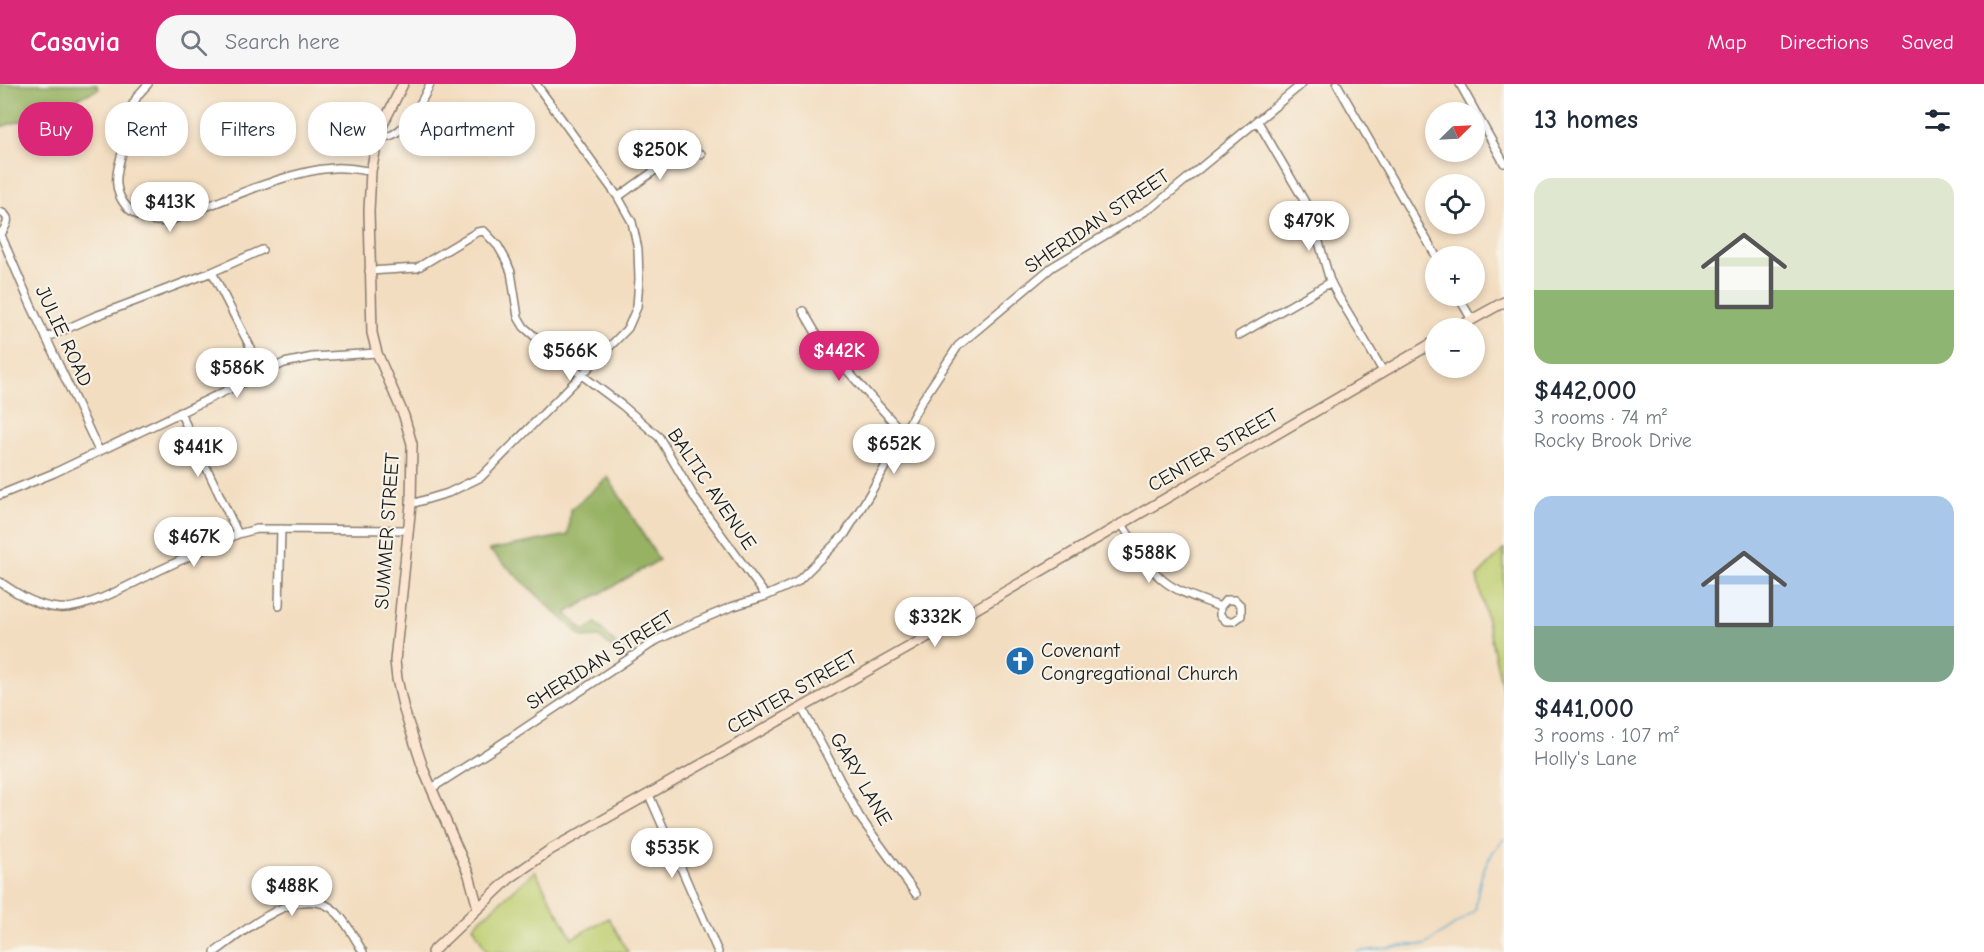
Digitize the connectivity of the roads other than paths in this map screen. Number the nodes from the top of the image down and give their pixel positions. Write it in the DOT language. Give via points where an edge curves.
graph roads {
  1 [pos="148,84"];
  2 [pos="403,84"];
  3 [pos="430,84"];
  4 [pos="536,84"];
  5 [pos="1302,84"];
  6 [pos="1337,84"];
  7 [pos="1460,84"];
  8 [pos="387,119"];
  9 [pos="1257,120"];
  10 [pos="387,136"];
  11 [pos="701,153"];
  12 [pos="374,156"];
  13 [pos="1504,163"];
  14 [pos="371,171"];
  15 [pos="618,197"];
  16 [pos="0,212"];
  17 [pos="0,233"];
  18 [pos="1430,246"];
  19 [pos="262,250"];
  20 [pos="369,271"];
  21 [pos="212,272"];
  22 [pos="1331,282"];
  23 [pos="1504,302"];
  24 [pos="803,310"];
  25 [pos="1476,318"];
  26 [pos="1239,335"];
  27 [pos="46,338"];
  28 [pos="1425,347"];
  29 [pos="377,353"];
  30 [pos="1383,371"];
  31 [pos="263,372"];
  32 [pos="581,376"];
  33 [pos="180,412"];
  34 [pos="903,433"];
  35 [pos="99,451"];
  36 [pos="0,495"];
  37 [pos="411,504"];
  38 [pos="1121,524"];
  39 [pos="281,529"];
  40 [pos="408,530"];
  41 [pos="238,534"];
  42 [pos="0,582"];
  43 [pos="766,596"];
  44 [pos="279,606"];
  45 [pos="1220,607"];
  46 [pos="802,708"];
  47 [pos="432,788"];
  48 [pos="649,795"];
  49 [pos="916,894"];
  50 [pos="478,908"];
  51 [pos="215,952"];
  52 [pos="363,952"];
  53 [pos="432,952"];
  54 [pos="718,952"];
  1 -- 14 [label="street" via="132,106 117,184 124,203 142,219 169,220 311,171 335,167"];
  2 -- 8 [label="main road, SUMMER STREET"];
  3 -- 10 [label="street" via="403,127"];
  4 -- 15 [label="street"];
  5 -- 9 [label="street, SHERIDAN STREET"];
  6 -- 18 [label="street"];
  7 -- 13 [label="street"];
  9 -- 22 [label="street" via="1308,208"];
  9 -- 34 [label="street, SHERIDAN STREET" via="1154,206 1052,267 958,346"];
  11 -- 15 [label="street" via="675,156"];
  12 -- 14 [label="main road, SUMMER STREET"];
  14 -- 20 [label="main road, SUMMER STREET"];
  15 -- 32 [label="street" via="632,222 638,249 637,307 628,328"];
  16 -- 17 [label="street, JULIE ROAD" via="8,220"];
  17 -- 27 [label="street, JULIE ROAD"];
  19 -- 21 [label="street"];
  20 -- 29 [label="main road, SUMMER STREET" via="372,333"];
  20 -- 32 [label="street, BALTIC AVENUE" via="417,268 484,231 498,246 511,272 518,317 524,327"];
  21 -- 27 [label="street"];
  21 -- 31 [label="street"];
  22 -- 26 [label="street"];
  22 -- 30 [label="street"];
  23 -- 25 [label="main road"];
  24 -- 34 [label="street" via="820,340"];
  27 -- 35 [label="street, JULIE ROAD"];
  28 -- 30 [label="main road, CENTER STREET"];
  29 -- 31 [label="street" via="297,360"];
  29 -- 37 [label="main road, SUMMER STREET" via="412,444"];
  30 -- 38 [label="main road, CENTER STREET"];
  31 -- 33 [label="street"];
  32 -- 37 [label="street" via="481,477 448,493"];
  32 -- 43 [label="street, BALTIC AVENUE" via="659,437 696,500"];
  33 -- 35 [label="street"];
  33 -- 41 [label="street"];
  34 -- 43 [label="street, SHERIDAN STREET" via="845,534 797,582"];
  35 -- 36 [label="street"];
  37 -- 40 [label="main road, SUMMER STREET"];
  38 -- 45 [label="street" via="1164,581"];
  38 -- 46 [label="main road, CENTER STREET"];
  39 -- 40 [label="street"];
  39 -- 41 [label="street"];
  39 -- 44 [label="street"];
  40 -- 47 [label="main road, SUMMER STREET" via="395,663 404,710"];
  41 -- 42 [label="street" via="101,598 70,608 37,603"];
  43 -- 47 [label="street, SHERIDAN STREET" via="657,640"];
  46 -- 48 [label="main road, CENTER STREET"];
  46 -- 49 [label="street, GARY LANE" via="859,816"];
  47 -- 50 [label="main road, SUMMER STREET" via="469,874"];
  48 -- 50 [label="main road, CENTER STREET" via="538,858"];
  48 -- 54 [label="street"];
  50 -- 53 [label="main road, CENTER STREET"];
  51 -- 52 [label="street" via="270,915 302,901 321,903 336,912"];
}
